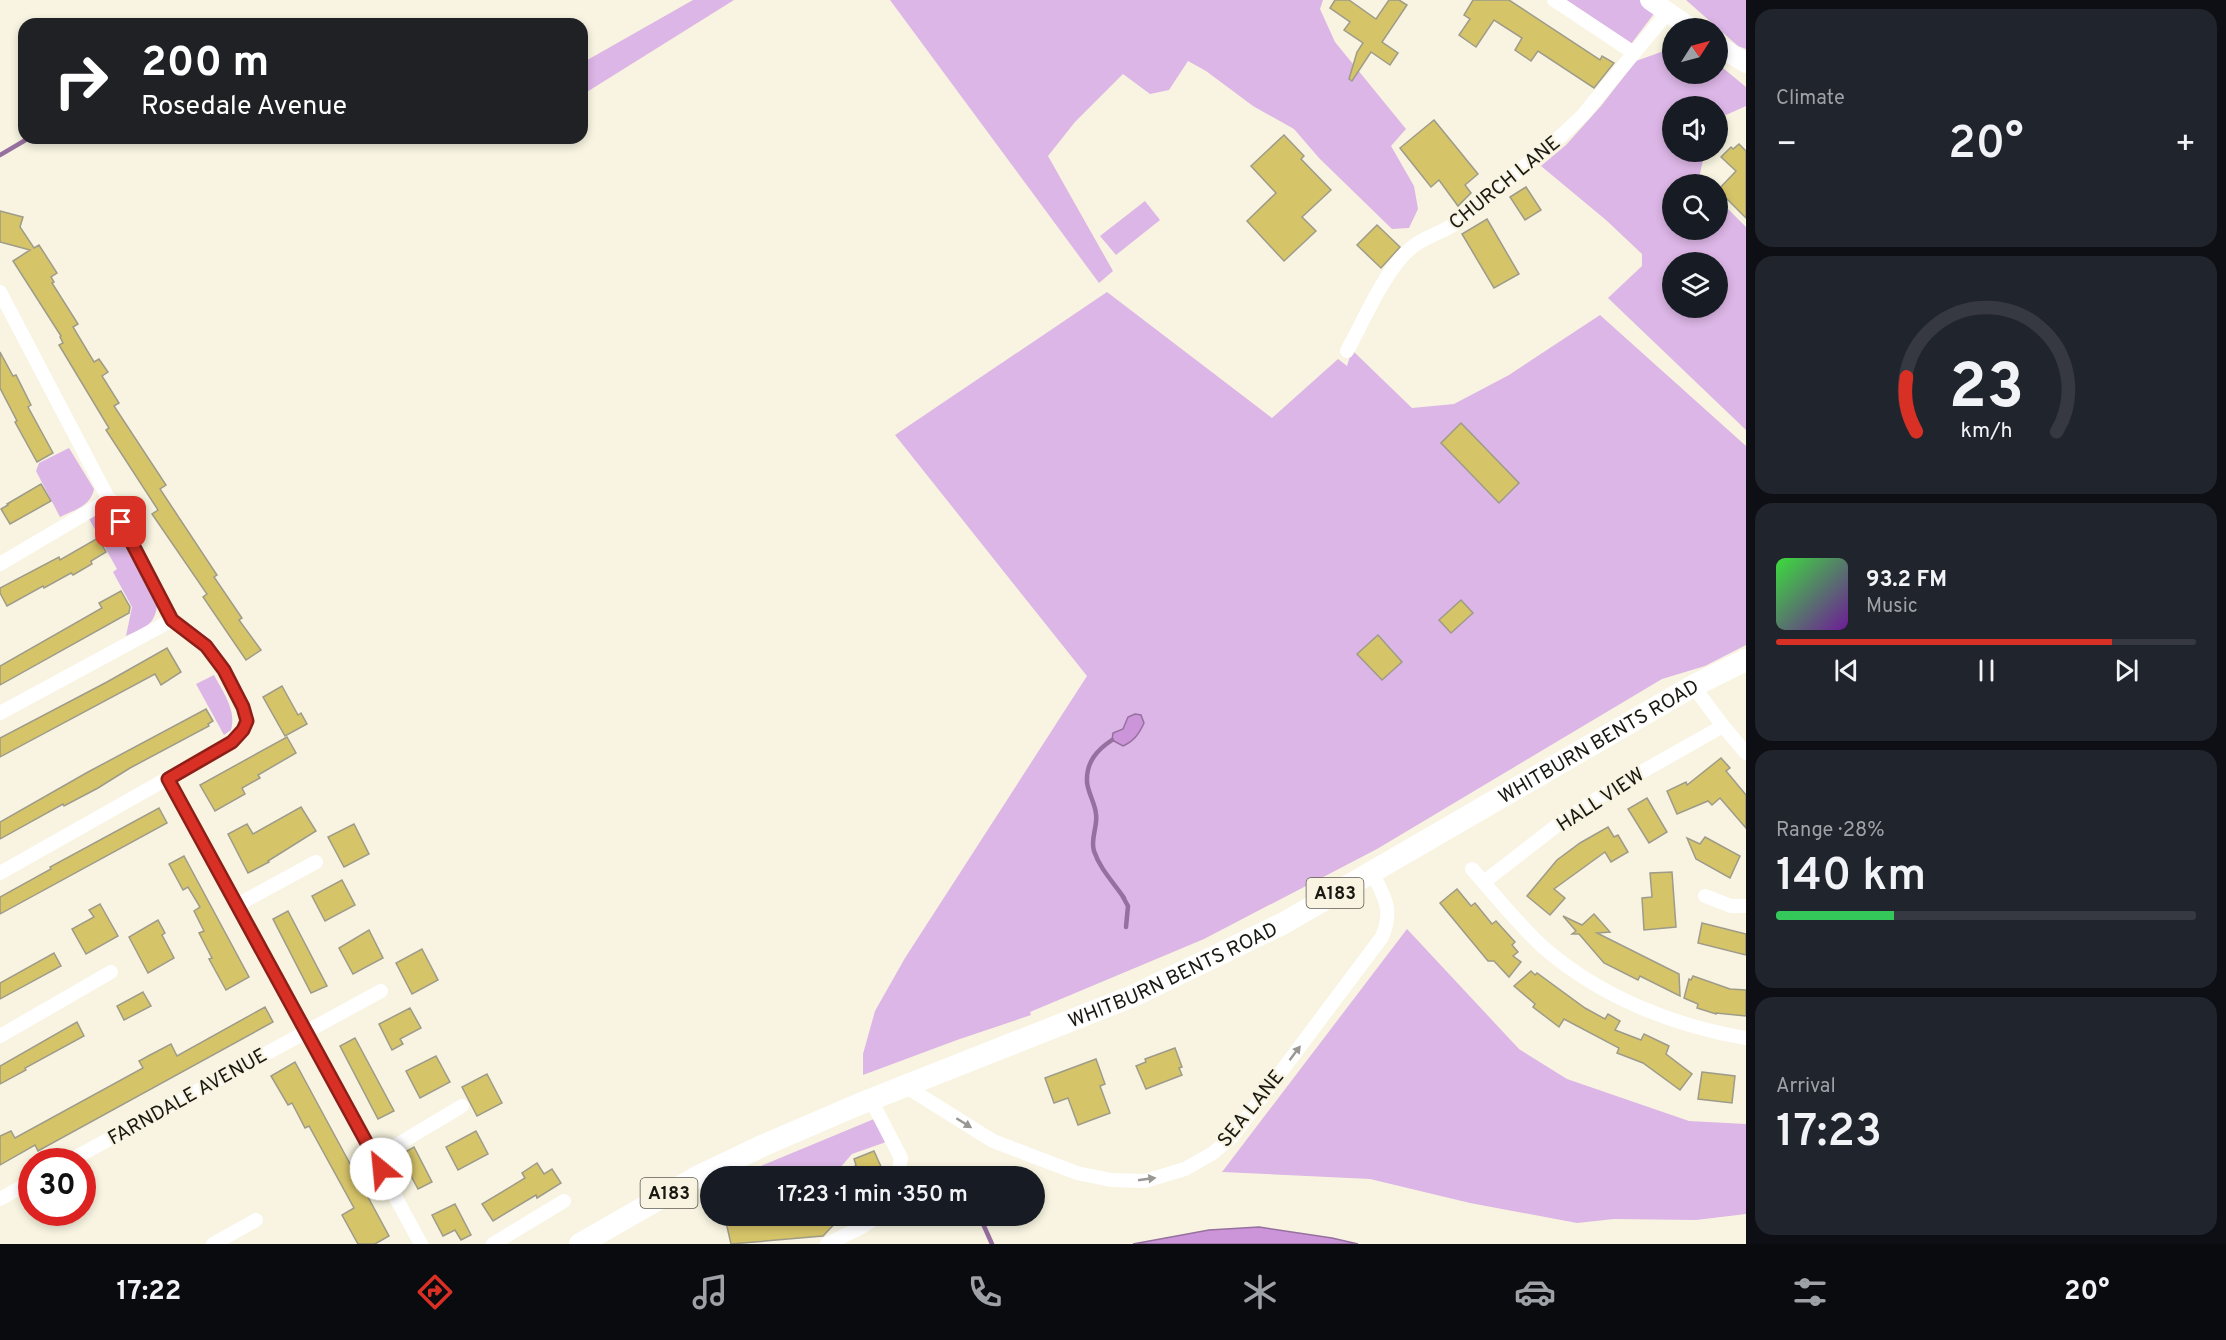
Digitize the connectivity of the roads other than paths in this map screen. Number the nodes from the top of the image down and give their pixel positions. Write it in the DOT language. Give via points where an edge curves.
graph roads {
  1 [pos="1554,0"];
  2 [pos="1650,0"];
  3 [pos="1667,13"];
  4 [pos="1675,18"];
  5 [pos="1728,52"];
  6 [pos="1634,53"];
  7 [pos="1746,63"];
  8 [pos="0,292"];
  9 [pos="1347,351"];
  10 [pos="110,499"];
  11 [pos="0,564"];
  12 [pos="172,620"];
  13 [pos="1746,660"];
  14 [pos="1693,686"];
  15 [pos="0,713"];
  16 [pos="1723,726"];
  17 [pos="1746,753"];
  18 [pos="168,779"];
  19 [pos="316,862"];
  20 [pos="1472,869"];
  21 [pos="1372,872"];
  22 [pos="0,873"];
  23 [pos="1484,882"];
  24 [pos="1705,896"];
  25 [pos="237,905"];
  26 [pos="1746,906"];
  27 [pos="111,972"];
  28 [pos="381,991"];
  29 [pos="306,1032"];
  30 [pos="0,1036"];
  31 [pos="1746,1038"];
  32 [pos="910,1089"];
  33 [pos="872,1100"];
  34 [pos="462,1106"];
  35 [pos="93,1148"];
  36 [pos="375,1158"];
  37 [pos="900,1166"];
  38 [pos="18,1188"];
  39 [pos="0,1198"];
  40 [pos="564,1201"];
  41 [pos="256,1220"];
  42 [pos="863,1226"];
  43 [pos="213,1244"];
  44 [pos="421,1244"];
  45 [pos="493,1244"];
  46 [pos="580,1244"];
  47 [pos="827,1244"];
  1 -- 6 [label="street"];
  2 -- 3 [label="main road"];
  3 -- 4 [label="main road"];
  3 -- 6 [label="street, CHURCH LANE"];
  5 -- 7 [label="main road"];
  6 -- 9 [label="street, CHURCH LANE" via="1562,135 1456,223 1408,249 1390,273"];
  8 -- 10 [label="street"];
  10 -- 11 [label="street"];
  10 -- 12 [label="street"];
  12 -- 15 [label="street"];
  12 -- 18 [label="street" via="206,646 224,670 247,721 232,742"];
  13 -- 14 [label="main road, WHITBURN BENTS ROAD / A183"];
  14 -- 16 [label="street"];
  14 -- 21 [label="main road, WHITBURN BENTS ROAD / A183"];
  16 -- 17 [label="street"];
  16 -- 23 [label="street, HALL VIEW" via="1613,788"];
  18 -- 22 [label="street"];
  18 -- 25 [label="street"];
  19 -- 25 [label="street"];
  20 -- 23 [label="street"];
  21 -- 32 [label="main road, WHITBURN BENTS ROAD / A183" via="1284,923 1133,996"];
  32 -- 21 [label="street, SEA LANE, one-way" via="993,1141 1077,1173 1111,1180 1145,1180 1185,1169 1224,1145 1382,937 1388,910"];
  23 -- 31 [label="street" via="1544,947 1606,991 1720,1034"];
  24 -- 26 [label="street" via="1731,906"];
  25 -- 29 [label="street"];
  27 -- 30 [label="street"];
  28 -- 29 [label="street, FARNDALE AVENUE"];
  29 -- 35 [label="street, FARNDALE AVENUE"];
  29 -- 36 [label="street"];
  32 -- 33 [label="main road, WHITBURN BENTS ROAD / A183"];
  33 -- 37 [label="street" via="901,1158"];
  33 -- 46 [label="main road, WHITBURN BENTS ROAD / A183" via="697,1177"];
  34 -- 36 [label="street"];
  36 -- 44 [label="street"];
  38 -- 39 [label="street"];
  40 -- 45 [label="street"];
  41 -- 43 [label="street"];
  42 -- 47 [label="street"];
}
